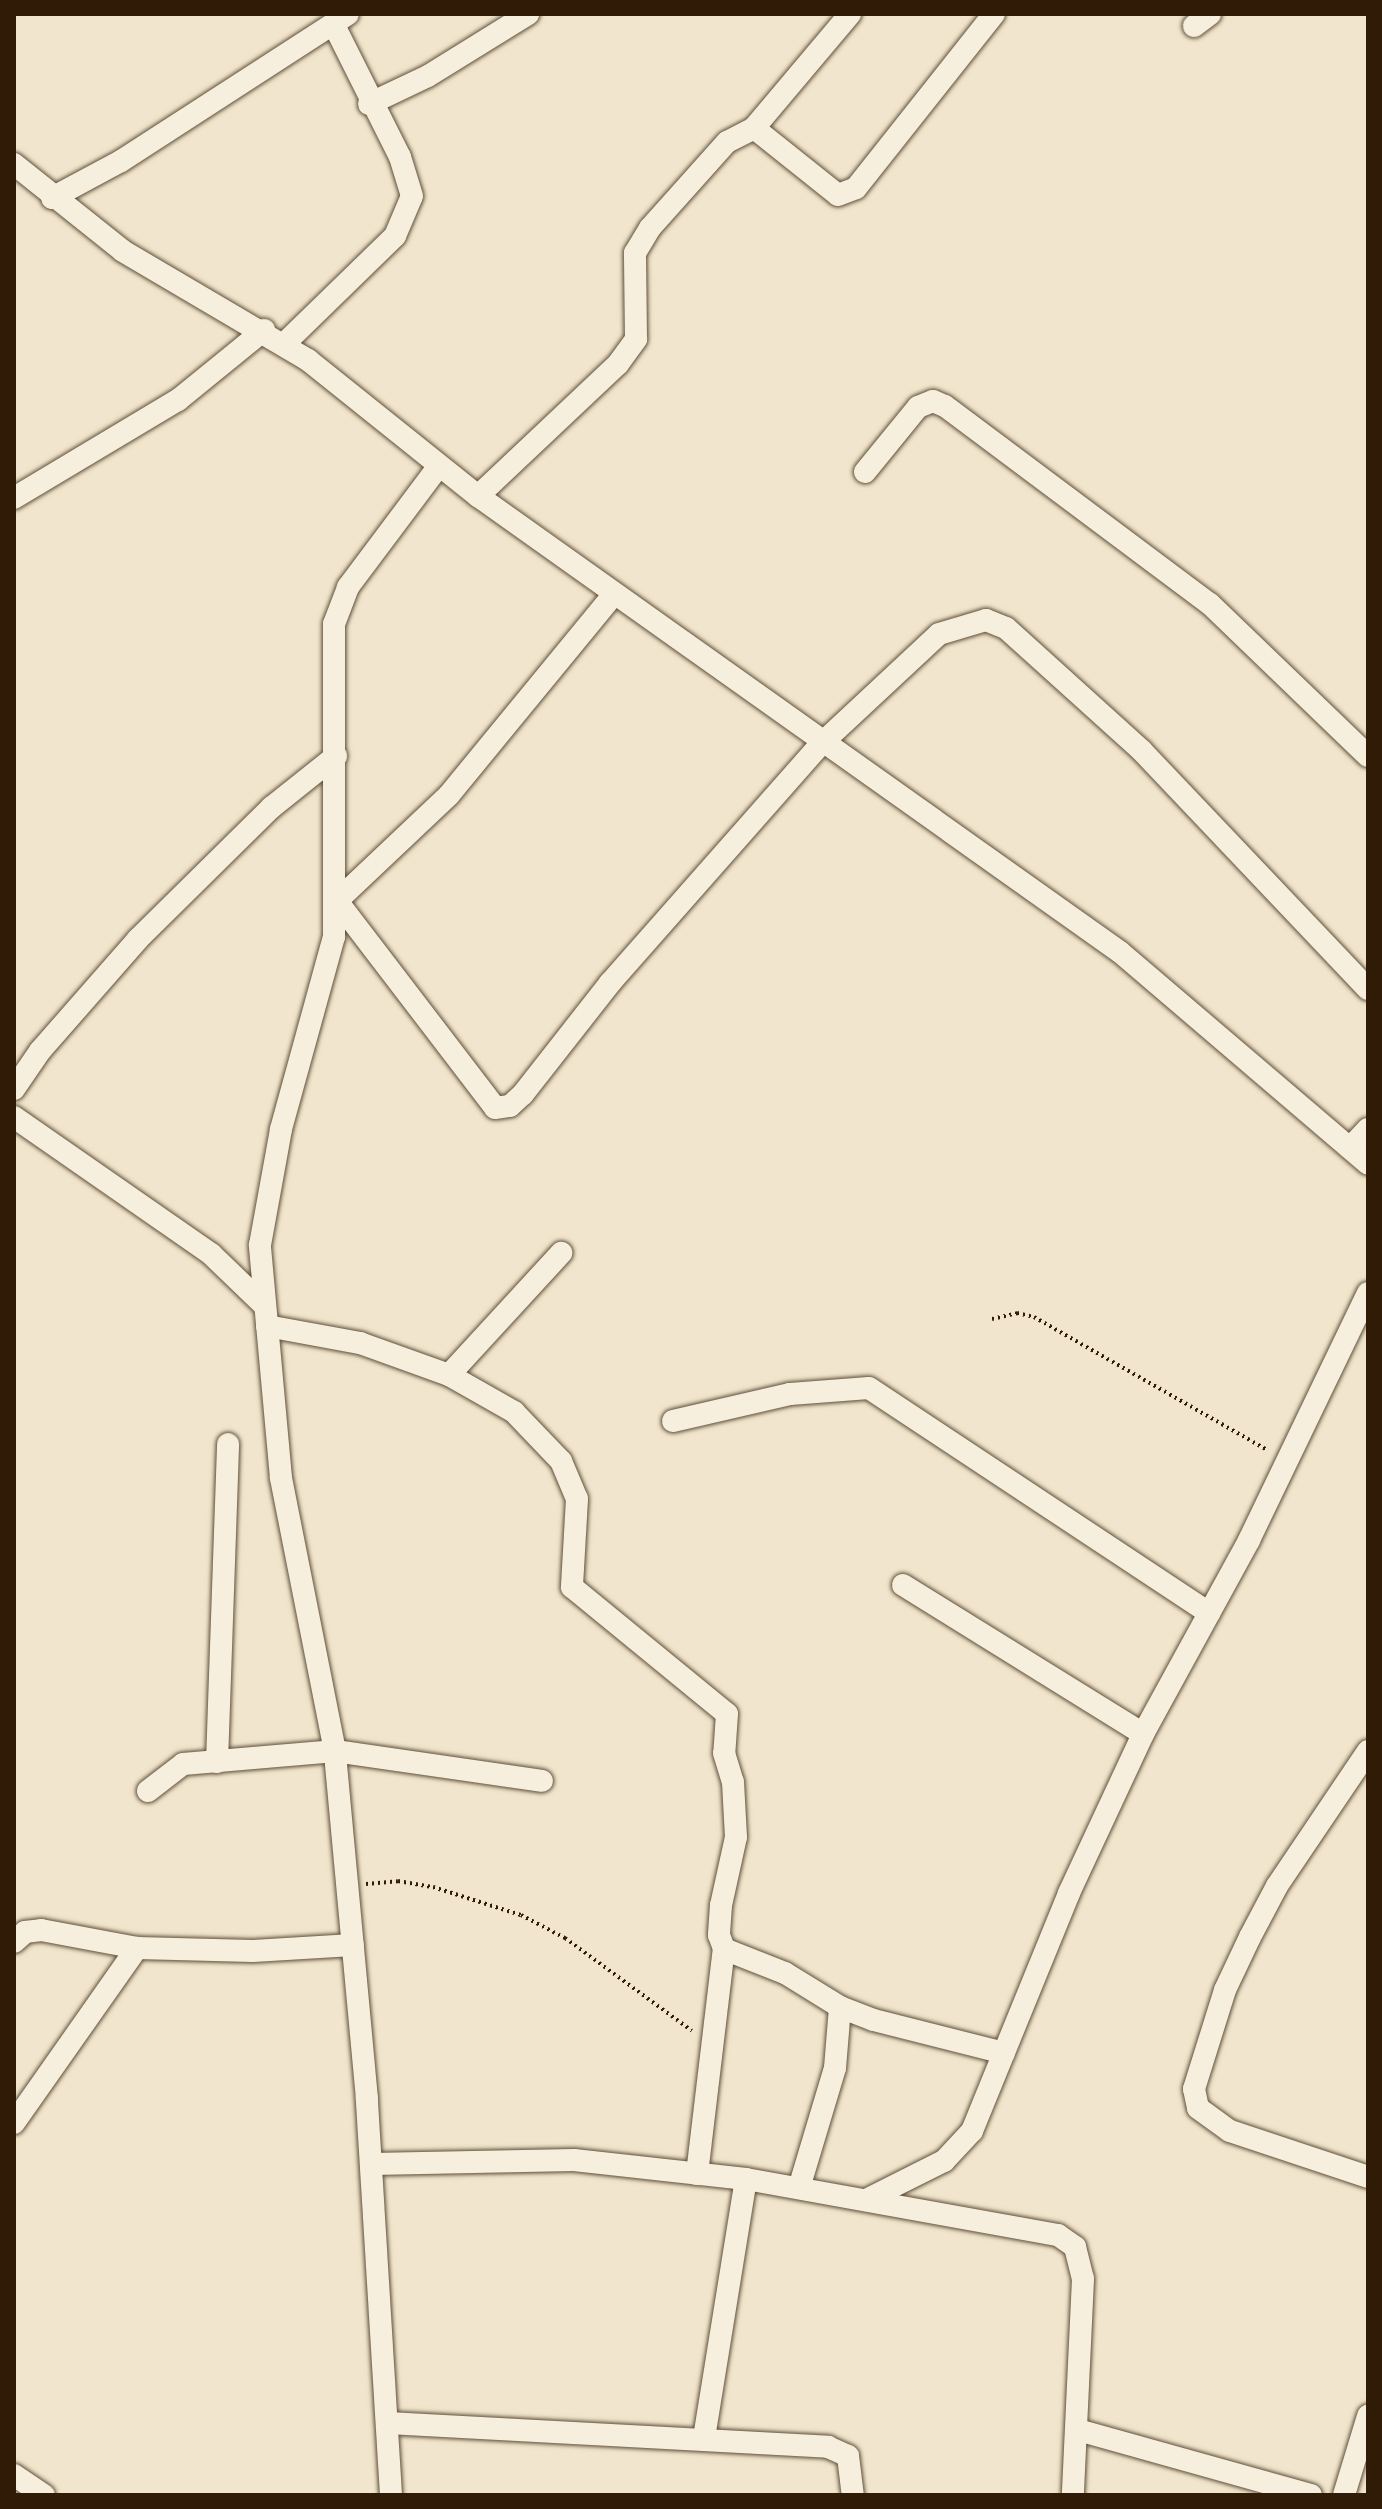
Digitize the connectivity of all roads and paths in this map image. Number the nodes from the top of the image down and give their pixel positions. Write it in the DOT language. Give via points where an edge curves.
graph roads {
  1 [pos="528,14"];
  2 [pos="850,14"];
  3 [pos="994,14"];
  4 [pos="341,19"];
  5 [pos="369,104"];
  6 [pos="754,128"];
  7 [pos="14,164"];
  8 [pos="52,198"];
  9 [pos="264,330"];
  10 [pos="284,344"];
  11 [pos="439,466"];
  12 [pos="865,472"];
  13 [pos="478,496"];
  14 [pos="14,498"];
  15 [pos="614,594"];
  16 [pos="821,744"];
  17 [pos="336,756"];
  18 [pos="1368,756"];
  19 [pos="337,901"];
  20 [pos="1368,989"];
  21 [pos="14,1089"];
  22 [pos="14,1117"];
  23 [pos="1368,1129"];
  24 [pos="1350,1148"];
  25 [pos="1368,1164"];
  26 [pos="561,1253"];
  27 [pos="1368,1293"];
  28 [pos="266,1316"];
  29 [pos="992,1319"];
  30 [pos="449,1375"];
  31 [pos="673,1421"];
  32 [pos="228,1444"];
  33 [pos="1287,1460"];
  34 [pos="903,1585"];
  35 [pos="1209,1613"];
  36 [pos="1143,1734"];
  37 [pos="335,1751"];
  38 [pos="1368,1751"];
  39 [pos="217,1762"];
  40 [pos="542,1781"];
  41 [pos="148,1791"];
  42 [pos="348,1885"];
  43 [pos="14,1942"];
  44 [pos="353,1945"];
  45 [pos="137,1948"];
  46 [pos="724,1949"];
  47 [pos="840,2007"];
  48 [pos="710,2042"];
  49 [pos="1004,2053"];
  50 [pos="14,2123"];
  51 [pos="372,2164"];
  52 [pos="697,2174"];
  53 [pos="1368,2177"];
  54 [pos="746,2179"];
  55 [pos="799,2188"];
  56 [pos="868,2199"];
  57 [pos="1368,2416"];
  58 [pos="388,2423"];
  59 [pos="1078,2430"];
  60 [pos="704,2438"];
  61 [pos="14,2475"];
  62 [pos="44,2495"];
  63 [pos="391,2495"];
  64 [pos="853,2495"];
  65 [pos="1073,2495"];
  66 [pos="1311,2495"];
  67 [pos="1344,2495"];
  1 -- 5 [label="street" via="428,76"];
  2 -- 6 [label="street"];
  3 -- 6 [label="street" via="856,188 838,195"];
  4 -- 5 [label="street"];
  4 -- 8 [label="street" via="121,161"];
  5 -- 10 [label="street" via="400,157 412,196 408,215 395,236"];
  6 -- 13 [label="street" via="727,142 641,240 632,265 636,339 618,364"];
  7 -- 8 [label="street"];
  8 -- 9 [label="street" via="123,251"];
  9 -- 10 [label="street"];
  9 -- 14 [label="street" via="178,400"];
  10 -- 11 [label="street"];
  11 -- 13 [label="street"];
  11 -- 17 [label="street" via="348,587 334,624"];
  12 -- 18 [label="street" via="918,407 933,401 945,406 1210,604"];
  13 -- 15 [label="street"];
  15 -- 16 [label="street"];
  15 -- 19 [label="street" via="449,795"];
  16 -- 19 [label="street" via="610,983 510,1106 495,1108 466,1076"];
  16 -- 20 [label="street" via="939,634 986,620 1006,628 1142,751"];
  16 -- 24 [label="street" via="1120,952"];
  17 -- 19 [label="street"];
  17 -- 21 [label="street" via="272,807 138,939 40,1051"];
  19 -- 28 [label="street" via="325,977 275,1158 260,1245"];
  22 -- 28 [label="street" via="211,1254"];
  23 -- 24 [label="street"];
  24 -- 25 [label="street"];
  26 -- 30 [label="street"];
  27 -- 33 [label="street"];
  28 -- 30 [label="street"];
  28 -- 37 [label="street" via="281,1478"];
  29 -- 33 [label="path" via="1017,1313 1034,1317"];
  30 -- 46 [label="street" via="514,1412 544,1439 567,1472 577,1499 571,1577 577,1594 727,1714 724,1753 733,1782 736,1837 721,1905 719,1938"];
  31 -- 35 [label="street" via="790,1394 869,1388"];
  32 -- 39 [label="street"];
  33 -- 35 [label="street"];
  34 -- 36 [label="street"];
  35 -- 36 [label="street"];
  36 -- 49 [label="street" via="1069,1893"];
  37 -- 39 [label="street"];
  37 -- 40 [label="street"];
  37 -- 42 [label="street"];
  38 -- 53 [label="street" via="1277,1886 1250,1937 1225,1990 1194,2089 1198,2108 1230,2131"];
  39 -- 41 [label="street" via="177,1765"];
  42 -- 44 [label="street"];
  42 -- 48 [label="path" via="398,1881 433,1887 521,1915 565,1938"];
  43 -- 45 [label="street" via="25,1932 41,1930"];
  44 -- 45 [label="street" via="253,1951"];
  44 -- 51 [label="street"];
  45 -- 50 [label="street"];
  46 -- 47 [label="street" via="785,1973"];
  46 -- 48 [label="street"];
  47 -- 49 [label="street" via="901,2029"];
  47 -- 55 [label="street" via="835,2068"];
  48 -- 52 [label="street"];
  49 -- 56 [label="street" via="990,2097 960,2149"];
  51 -- 52 [label="street" via="574,2160"];
  51 -- 58 [label="street"];
  52 -- 54 [label="street"];
  54 -- 55 [label="street"];
  54 -- 60 [label="street"];
  55 -- 56 [label="street"];
  56 -- 59 [label="street" via="1031,2228 1058,2235 1075,2247 1083,2279"];
  57 -- 67 [label="street"];
  58 -- 60 [label="street"];
  58 -- 63 [label="street"];
  59 -- 65 [label="street"];
  59 -- 66 [label="street"];
  60 -- 64 [label="street" via="842,2451 852,2467"];
  61 -- 62 [label="street"];
}
